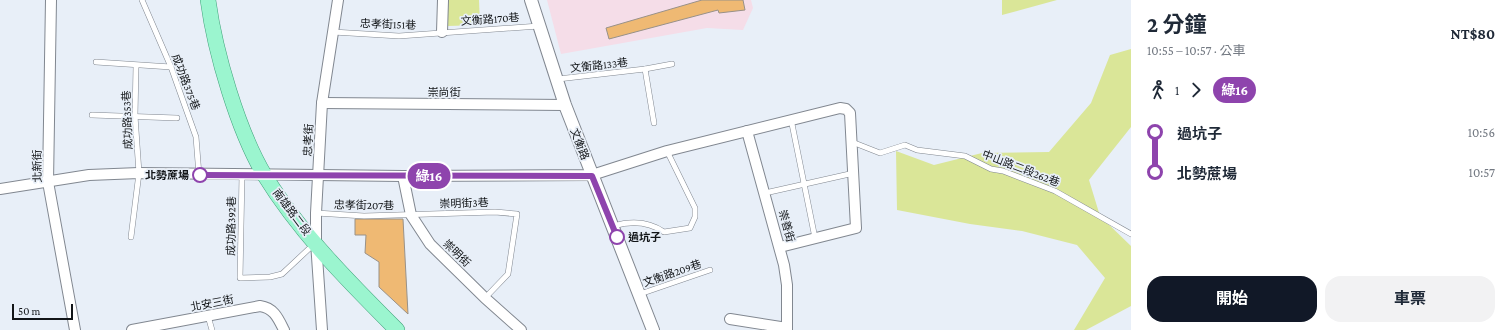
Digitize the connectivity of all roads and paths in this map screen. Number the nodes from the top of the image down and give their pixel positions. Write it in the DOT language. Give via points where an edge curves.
graph roads {
  1 [pos="51,0"];
  2 [pos="142,0"];
  3 [pos="208,0"];
  4 [pos="338,0"];
  5 [pos="443,0"];
  6 [pos="532,0"];
  7 [pos="539,26"];
  8 [pos="333,32"];
  9 [pos="442,32"];
  10 [pos="96,62"];
  11 [pos="672,64"];
  12 [pos="136,66"];
  13 [pos="171,67"];
  14 [pos="645,69"];
  15 [pos="556,79"];
  16 [pos="322,103"];
  17 [pos="565,104"];
  18 [pos="92,114"];
  19 [pos="134,116"];
  20 [pos="177,118"];
  21 [pos="791,119"];
  22 [pos="654,123"];
  23 [pos="746,131"];
  24 [pos="852,142"];
  25 [pos="667,151"];
  26 [pos="854,172"];
  27 [pos="139,173"];
  28 [pos="199,175"];
  29 [pos="242,175"];
  30 [pos="265,175"];
  31 [pos="318,176"];
  32 [pos="403,176"];
  33 [pos="592,176"];
  34 [pos="48,182"];
  35 [pos="805,183"];
  36 [pos="0,189"];
  37 [pos="765,193"];
  38 [pos="316,213"];
  39 [pos="411,216"];
  40 [pos="613,226"];
  41 [pos="1131,234"];
  42 [pos="131,237"];
  43 [pos="815,240"];
  44 [pos="316,242"];
  45 [pos="780,247"];
  46 [pos="710,270"];
  47 [pos="640,294"];
  48 [pos="485,298"];
  49 [pos="208,316"];
  50 [pos="730,319"];
  51 [pos="787,329"];
  52 [pos="75,330"];
  53 [pos="132,330"];
  54 [pos="212,330"];
  55 [pos="284,330"];
  56 [pos="322,330"];
  57 [pos="397,330"];
  58 [pos="521,330"];
  59 [pos="653,330"];
  1 -- 34 [label="street, 北新街"];
  2 -- 13 [label="lane, 成功路375巷"];
  3 -- 30 [label="main road, 南雄路二段" via="230,93 251,148"];
  4 -- 8 [label="street, 忠孝街"];
  5 -- 9 [label="street"];
  6 -- 7 [label="street, 文衡路"];
  7 -- 9 [label="lane, 文衡路170巷"];
  7 -- 15 [label="street, 文衡路"];
  8 -- 9 [label="lane, 忠孝街151巷" via="399,36 433,35"];
  8 -- 16 [label="street, 忠孝街"];
  10 -- 12 [label="lane"];
  11 -- 14 [label="lane, 文衡路133巷"];
  12 -- 13 [label="lane"];
  12 -- 19 [label="lane, 成功路353巷"];
  13 -- 28 [label="lane, 成功路375巷" via="196,137"];
  14 -- 15 [label="lane, 文衡路133巷"];
  14 -- 22 [label="lane, 文衡路133巷"];
  15 -- 17 [label="street, 文衡路"];
  16 -- 17 [label="street, 崇尚街"];
  16 -- 31 [label="street, 忠孝街"];
  17 -- 33 [label="street, 文衡路"];
  18 -- 19 [label="lane"];
  19 -- 20 [label="lane"];
  19 -- 27 [label="lane, 成功路353巷"];
  21 -- 23 [label="street"];
  21 -- 24 [label="street" via="840,108 846,109 850,114"];
  21 -- 35 [label="lane"];
  23 -- 25 [label="street"];
  23 -- 37 [label="street, 崇善街"];
  24 -- 26 [label="street"];
  24 -- 41 [label="lane, 中山路二段262巷" via="880,153 905,145 917,150 965,156 991,169 1003,171 1055,191"];
  25 -- 33 [label="street"];
  25 -- 40 [label="lane" via="695,208 695,217 690,228 664,232 654,225 626,222"];
  26 -- 35 [label="lane"];
  26 -- 43 [label="street" via="856,228"];
  27 -- 28 [label="street"];
  27 -- 34 [label="street" via="89,175"];
  27 -- 42 [label="lane, 成功路353巷"];
  28 -- 29 [label="street"];
  29 -- 30 [label="street"];
  29 -- 44 [label="lane, 成功路392巷" via="240,278 282,274"];
  30 -- 31 [label="street"];
  30 -- 44 [label="main road, 南雄路二段" via="294,217"];
  31 -- 32 [label="street"];
  31 -- 38 [label="street, 忠孝街"];
  32 -- 33 [label="street"];
  32 -- 39 [label="street, 崇明街"];
  33 -- 40 [label="street, 文衡路"];
  34 -- 36 [label="street"];
  34 -- 52 [label="street, 北新街"];
  35 -- 37 [label="lane"];
  35 -- 43 [label="lane"];
  37 -- 45 [label="street, 崇善街"];
  38 -- 39 [label="lane, 忠孝街207巷"];
  38 -- 44 [label="street, 忠孝街"];
  39 -- 48 [label="street, 崇明街" via="430,244"];
  39 -- 48 [label="lane, 崇明街3巷" via="495,212 517,214 508,274"];
  40 -- 47 [label="street, 文衡路"];
  43 -- 45 [label="street"];
  44 -- 56 [label="street, 忠孝街"];
  44 -- 57 [label="main road, 南雄路二段" via="352,285"];
  45 -- 51 [label="street, 崇善街" via="787,285"];
  46 -- 47 [label="lane, 文衡路209巷"];
  47 -- 59 [label="street, 文衡路"];
  48 -- 58 [label="street, 崇明街"];
  49 -- 53 [label="street, 北安三街"];
  49 -- 54 [label="lane"];
  49 -- 55 [label="street, 北安三街" via="260,306 267,307 277,316"];
  50 -- 51 [label="street"];
}
